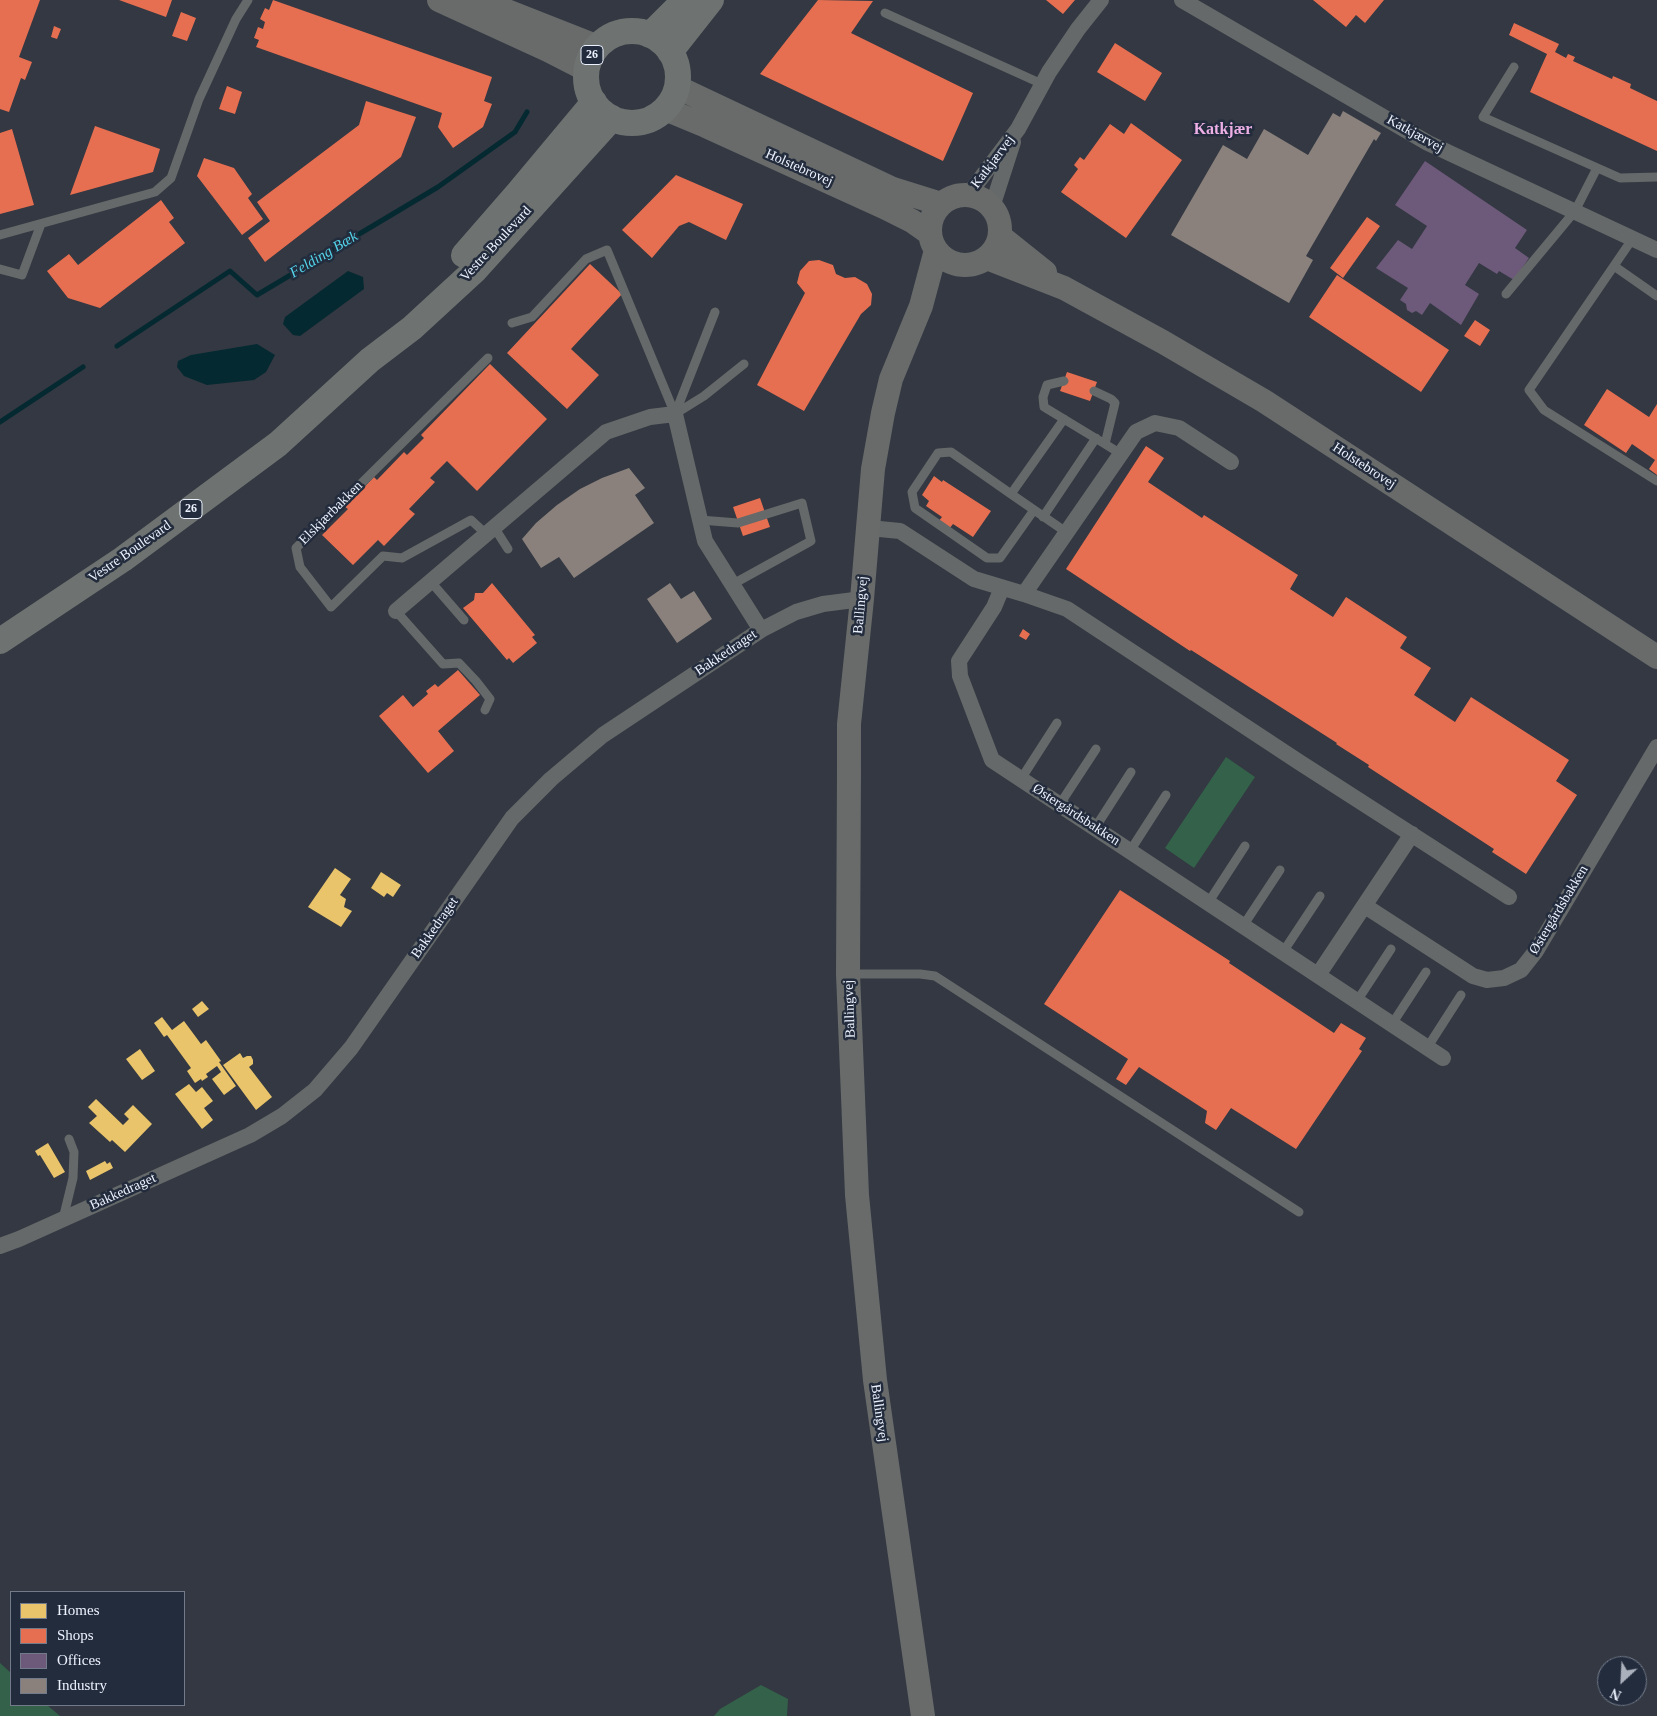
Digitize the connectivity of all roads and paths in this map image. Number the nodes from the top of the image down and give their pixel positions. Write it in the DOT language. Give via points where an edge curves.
graph roads {
  1 [pos="248,0"];
  2 [pos="438,0"];
  3 [pos="478,0"];
  4 [pos="685,0"];
  5 [pos="712,0"];
  6 [pos="1101,0"];
  7 [pos="1182,0"];
  8 [pos="885,13"];
  9 [pos="650,35"];
  10 [pos="598,47"];
  11 [pos="670,52"];
  12 [pos="1514,68"];
  13 [pos="587,70"];
  14 [pos="1042,84"];
  15 [pos="671,98"];
  16 [pos="603,110"];
  17 [pos="1018,129"];
  18 [pos="1597,168"];
  19 [pos="1657,177"];
  20 [pos="968,194"];
  21 [pos="941,204"];
  22 [pos="992,207"];
  23 [pos="1575,211"];
  24 [pos="40,224"];
  25 [pos="0,236"];
  26 [pos="1000,236"];
  27 [pos="1633,238"];
  28 [pos="933,242"];
  29 [pos="1657,250"];
  30 [pos="987,258"];
  31 [pos="960,265"];
  32 [pos="1614,266"];
  33 [pos="0,269"];
  34 [pos="1064,288"];
  35 [pos="1506,294"];
  36 [pos="1657,296"];
  37 [pos="921,306"];
  38 [pos="715,312"];
  39 [pos="512,324"];
  40 [pos="488,358"];
  41 [pos="744,364"];
  42 [pos="1064,382"];
  43 [pos="1094,392"];
  44 [pos="675,414"];
  45 [pos="1064,419"];
  46 [pos="1096,438"];
  47 [pos="1105,444"];
  48 [pos="1121,454"];
  49 [pos="1231,462"];
  50 [pos="1657,482"];
  51 [pos="1011,494"];
  52 [pos="1034,510"];
  53 [pos="1043,517"];
  54 [pos="700,520"];
  55 [pos="869,528"];
  56 [pos="490,530"];
  57 [pos="1066,532"];
  58 [pos="508,549"];
  59 [pos="431,582"];
  60 [pos="733,584"];
  61 [pos="1002,588"];
  62 [pos="1024,594"];
  63 [pos="862,599"];
  64 [pos="396,611"];
  65 [pos="464,620"];
  66 [pos="761,630"];
  67 [pos="0,641"];
  68 [pos="1657,657"];
  69 [pos="486,710"];
  70 [pos="1057,723"];
  71 [pos="1657,747"];
  72 [pos="1096,749"];
  73 [pos="1131,772"];
  74 [pos="1020,779"];
  75 [pos="1166,796"];
  76 [pos="1060,804"];
  77 [pos="1095,828"];
  78 [pos="1412,834"];
  79 [pos="1245,846"];
  80 [pos="1130,851"];
  81 [pos="1280,870"];
  82 [pos="1320,896"];
  83 [pos="1509,897"];
  84 [pos="1208,903"];
  85 [pos="1365,906"];
  86 [pos="1243,926"];
  87 [pos="1391,949"];
  88 [pos="1283,952"];
  89 [pos="1426,972"];
  90 [pos="848,974"];
  91 [pos="1318,975"];
  92 [pos="1461,995"];
  93 [pos="1357,1001"];
  94 [pos="1392,1024"];
  95 [pos="1426,1048"];
  96 [pos="1443,1058"];
  97 [pos="69,1139"];
  98 [pos="1299,1212"];
  99 [pos="63,1219"];
  100 [pos="0,1246"];
  101 [pos="923,1716"];
  1 -- 24 [label="lane" via="199,99 171,178 155,192"];
  2 -- 13 [label="main road"];
  3 -- 10 [label="main road"];
  4 -- 9 [label="main road"];
  5 -- 11 [label="main road"];
  6 -- 14 [label="street, Katkjærvej"];
  7 -- 23 [label="street, Katkjærvej" via="1428,143"];
  8 -- 14 [label="lane"];
  9 -- 10 [label="main road, 26" via="622,32"];
  9 -- 11 [label="main road"];
  10 -- 13 [label="main road, 26"];
  11 -- 15 [label="main road" via="677,69"];
  12 -- 18 [label="lane" via="1483,117"];
  13 -- 16 [label="main road, 26" via="589,92"];
  14 -- 17 [label="street, Katkjærvej"];
  15 -- 16 [label="main road" via="654,118 640,122 626,122"];
  15 -- 21 [label="main road, Holstebrovej" via="893,189"];
  15 -- 28 [label="main road, Holstebrovej" via="706,126 912,221"];
  16 -- 67 [label="main road, Vestre Boulevard / 26" via="518,193 370,360 278,444 124,559"];
  17 -- 20 [label="street, Katkjærvej"];
  17 -- 22 [label="street, Katkjærvej"];
  18 -- 19 [label="lane" via="1620,178"];
  18 -- 23 [label="lane"];
  20 -- 21 [label="main road" via="954,196"];
  20 -- 22 [label="main road"];
  21 -- 28 [label="main road" via="932,217"];
  22 -- 26 [label="main road" via="999,221"];
  23 -- 27 [label="street, Katkjærvej"];
  23 -- 35 [label="lane"];
  24 -- 25 [label="lane"];
  24 -- 33 [label="lane" via="22,275"];
  26 -- 30 [label="main road"];
  26 -- 34 [label="main road, Holstebrovej"];
  27 -- 29 [label="street, Katkjærvej"];
  27 -- 32 [label="lane"];
  28 -- 31 [label="main road" via="943,257"];
  28 -- 37 [label="main road, Ballingvej"];
  30 -- 31 [label="main road"];
  30 -- 34 [label="main road, Holstebrovej"];
  31 -- 37 [label="main road, Ballingvej"];
  32 -- 36 [label="lane"];
  32 -- 50 [label="lane" via="1529,390 1544,410"];
  34 -- 68 [label="main road, Holstebrovej" via="1264,401"];
  37 -- 55 [label="main road, Ballingvej" via="891,379 873,469"];
  38 -- 44 [label="lane"];
  39 -- 44 [label="lane" via="532,317 586,260 607,250"];
  40 -- 56 [label="lane, Elskjærbakken" via="296,548 300,567 331,606 383,556 402,558 471,520"];
  41 -- 44 [label="lane"];
  42 -- 45 [label="lane" via="1047,385 1042,397 1044,407"];
  43 -- 47 [label="lane" via="1115,403"];
  44 -- 54 [label="street"];
  44 -- 56 [label="street" via="650,417 606,432"];
  45 -- 46 [label="lane"];
  45 -- 51 [label="lane"];
  46 -- 47 [label="lane"];
  46 -- 53 [label="lane"];
  47 -- 48 [label="lane"];
  48 -- 49 [label="street" via="1136,432 1155,423 1179,428"];
  48 -- 57 [label="street"];
  51 -- 52 [label="lane"];
  51 -- 52 [label="lane" via="951,452 938,453 912,492 915,508 987,558 1000,558"];
  52 -- 53 [label="lane"];
  53 -- 57 [label="lane"];
  54 -- 60 [label="street" via="705,541"];
  54 -- 60 [label="lane" via="738,523 802,503 811,541"];
  55 -- 61 [label="street" via="900,531 974,579"];
  55 -- 63 [label="main road, Ballingvej"];
  56 -- 58 [label="lane"];
  56 -- 59 [label="street"];
  57 -- 62 [label="street"];
  59 -- 64 [label="street"];
  59 -- 65 [label="lane"];
  60 -- 66 [label="street"];
  61 -- 62 [label="street"];
  61 -- 74 [label="street, Østergårdsbakken" via="994,607 960,661 960,676 992,760"];
  62 -- 78 [label="street" via="1067,609"];
  63 -- 66 [label="street, Bakkedraget" via="823,604 796,612"];
  63 -- 90 [label="main road, Ballingvej" via="849,724"];
  64 -- 69 [label="lane" via="443,664 459,663 476,681 490,699"];
  66 -- 99 [label="street, Bakkedraget" via="603,735 551,779 512,818 351,1048 315,1090 282,1116 250,1135"];
  70 -- 74 [label="lane"];
  71 -- 85 [label="street, Østergårdsbakken" via="1536,951 1521,970 1504,978 1487,980 1473,976"];
  72 -- 76 [label="lane"];
  73 -- 77 [label="lane"];
  74 -- 76 [label="street, Østergårdsbakken"];
  75 -- 80 [label="lane"];
  76 -- 77 [label="street, Østergårdsbakken"];
  77 -- 80 [label="street, Østergårdsbakken"];
  78 -- 83 [label="street"];
  78 -- 85 [label="street"];
  79 -- 84 [label="lane"];
  80 -- 84 [label="street, Østergårdsbakken"];
  81 -- 86 [label="lane"];
  82 -- 88 [label="lane"];
  84 -- 86 [label="street, Østergårdsbakken"];
  85 -- 91 [label="street"];
  86 -- 88 [label="street, Østergårdsbakken"];
  87 -- 93 [label="lane"];
  88 -- 91 [label="street, Østergårdsbakken"];
  89 -- 94 [label="lane"];
  90 -- 98 [label="lane" via="935,976"];
  90 -- 101 [label="main road, Ballingvej" via="856,1195 873,1360"];
  91 -- 93 [label="street, Østergårdsbakken"];
  92 -- 95 [label="lane"];
  93 -- 94 [label="street, Østergårdsbakken"];
  94 -- 95 [label="street, Østergårdsbakken"];
  95 -- 96 [label="street, Østergårdsbakken"];
  97 -- 99 [label="lane" via="74,1152 73,1178"];
  99 -- 100 [label="street, Bakkedraget"];
}
